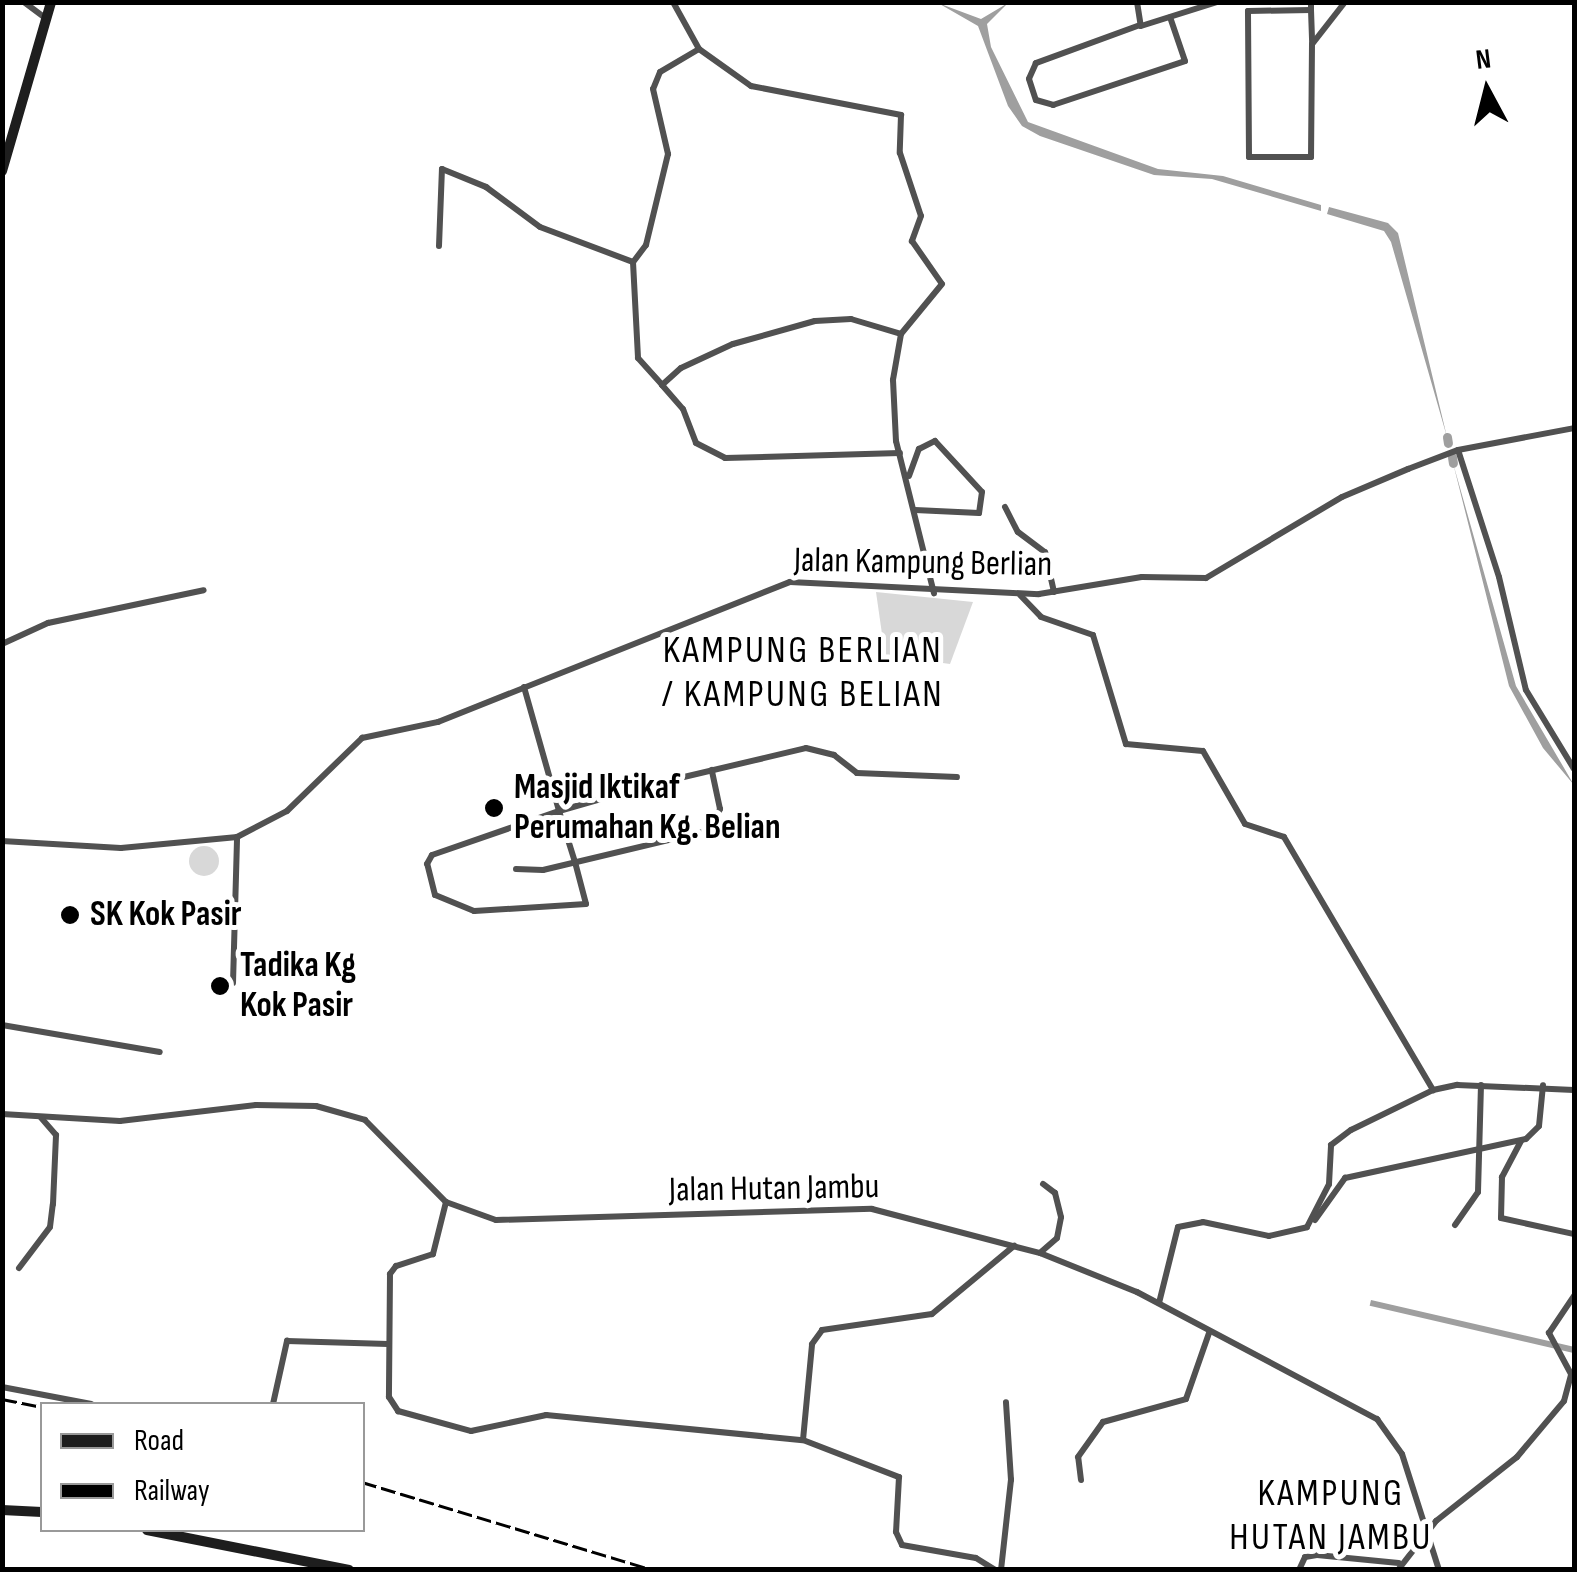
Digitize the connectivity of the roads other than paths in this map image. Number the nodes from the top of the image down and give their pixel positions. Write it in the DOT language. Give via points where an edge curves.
graph roads {
  1 [pos="24,2"];
  2 [pos="51,2"];
  3 [pos="673,2"];
  4 [pos="1137,2"];
  5 [pos="1218,2"];
  6 [pos="1346,2"];
  7 [pos="1311,6"];
  8 [pos="1170,17"];
  9 [pos="46,19"];
  10 [pos="1140,26"];
  11 [pos="1312,44"];
  12 [pos="700,49"];
  13 [pos="2,171"];
  14 [pos="440,246"];
  15 [pos="633,262"];
  16 [pos="901,334"];
  17 [pos="662,385"];
  18 [pos="1574,428"];
  19 [pos="1458,450"];
  20 [pos="900,453"];
  21 [pos="908,482"];
  22 [pos="1005,507"];
  23 [pos="915,510"];
  24 [pos="204,590"];
  25 [pos="1054,592"];
  26 [pos="934,594"];
  27 [pos="1019,594"];
  28 [pos="2,644"];
  29 [pos="524,687"];
  30 [pos="1574,769"];
  31 [pos="712,770"];
  32 [pos="957,777"];
  33 [pos="560,811"];
  34 [pos="237,837"];
  35 [pos="2,841"];
  36 [pos="575,862"];
  37 [pos="516,869"];
  38 [pos="233,983"];
  39 [pos="2,1025"];
  40 [pos="160,1052"];
  41 [pos="1481,1085"];
  42 [pos="1543,1085"];
  43 [pos="1432,1090"];
  44 [pos="1574,1090"];
  45 [pos="2,1114"];
  46 [pos="40,1117"];
  47 [pos="1521,1141"];
  48 [pos="1482,1149"];
  49 [pos="1043,1184"];
  50 [pos="446,1202"];
  51 [pos="1456,1225"];
  52 [pos="1306,1227"];
  53 [pos="1574,1234"];
  54 [pos="1015,1245"];
  55 [pos="1040,1253"];
  56 [pos="18,1268"];
  57 [pos="1574,1296"];
  58 [pos="1159,1303"];
  59 [pos="1209,1333"];
  60 [pos="388,1344"];
  61 [pos="2,1387"];
  62 [pos="81,1402"];
  63 [pos="273,1402"];
  64 [pos="1006,1402"];
  65 [pos="803,1440"];
  66 [pos="1081,1480"];
  67 [pos="2,1510"];
  68 [pos="40,1512"];
  69 [pos="157,1532"];
  70 [pos="1424,1536"];
  71 [pos="1399,1566"];
  72 [pos="349,1570"];
  73 [pos="998,1570"];
  74 [pos="1299,1570"];
  75 [pos="1439,1570"];
  1 -- 9 [label="street"];
  2 -- 9 [label="street"];
  3 -- 12 [label="street"];
  4 -- 10 [label="street"];
  5 -- 8 [label="street"];
  6 -- 11 [label="street"];
  7 -- 11 [label="street"];
  7 -- 11 [label="street" via="1248,11 1250,157 1312,157"];
  8 -- 10 [label="street"];
  8 -- 10 [label="street" via="1185,61 1053,105 1036,100 1030,79 1036,63"];
  9 -- 13 [label="street"];
  12 -- 15 [label="street" via="656,78 653,102 668,154 647,242"];
  12 -- 16 [label="street" via="751,86 901,115 903,165 921,216 912,240 942,288"];
  14 -- 15 [label="street" via="440,171 447,169 486,187 540,226"];
  15 -- 17 [label="street" via="632,340"];
  16 -- 17 [label="street" via="851,319 814,321 733,344 681,368"];
  16 -- 20 [label="street" via="893,380"];
  17 -- 20 [label="street" via="683,409 696,443 725,458"];
  18 -- 19 [label="street, Jalan Kampung Berlian"];
  19 -- 25 [label="street, Jalan Kampung Berlian" via="1342,497 1206,578 1142,577"];
  19 -- 30 [label="street" via="1526,690"];
  20 -- 21 [label="street"];
  21 -- 23 [label="street"];
  21 -- 23 [label="street" via="919,448 935,441 982,492 979,513"];
  22 -- 25 [label="street" via="1018,532 1045,552"];
  23 -- 26 [label="street"];
  24 -- 28 [label="street" via="48,623"];
  25 -- 27 [label="street, Jalan Kampung Berlian"];
  26 -- 27 [label="street, Jalan Kampung Berlian"];
  26 -- 29 [label="street, Jalan Kampung Berlian" via="790,582"];
  27 -- 43 [label="street" via="1041,617 1093,635 1126,744 1202,751 1245,824 1284,838"];
  29 -- 33 [label="street"];
  29 -- 34 [label="street, Jalan Kampung Berlian" via="438,722 362,738 287,811"];
  31 -- 32 [label="street" via="806,748 834,755 857,773"];
  31 -- 33 [label="street"];
  31 -- 36 [label="street" via="720,809 711,830"];
  33 -- 36 [label="street"];
  33 -- 36 [label="street" via="432,855 432,891 474,911 586,904"];
  34 -- 35 [label="street, Jalan Kampung Berlian" via="120,848"];
  34 -- 38 [label="street"];
  36 -- 37 [label="street"];
  39 -- 40 [label="street"];
  41 -- 42 [label="street"];
  41 -- 43 [label="street"];
  41 -- 48 [label="street"];
  42 -- 44 [label="street"];
  42 -- 47 [label="street" via="1539,1126"];
  43 -- 52 [label="street" via="1331,1145 1329,1184"];
  45 -- 46 [label="street"];
  46 -- 50 [label="street" via="120,1121 292,1104 330,1109 381,1132"];
  46 -- 56 [label="street" via="56,1135 54,1204 50,1227"];
  47 -- 48 [label="street"];
  47 -- 53 [label="street" via="1502,1177 1501,1218"];
  48 -- 51 [label="street" via="1474,1205"];
  48 -- 52 [label="street" via="1345,1178"];
  49 -- 55 [label="street" via="1058,1198 1061,1225"];
  50 -- 54 [label="street, Jalan Hutan Jambu" via="514,1222 872,1209"];
  50 -- 60 [label="street" via="434,1254 390,1274"];
  52 -- 58 [label="street" via="1269,1236 1203,1222 1178,1227"];
  54 -- 55 [label="street, Jalan Hutan Jambu"];
  54 -- 65 [label="street" via="932,1314 822,1330 812,1344"];
  55 -- 58 [label="street, Jalan Hutan Jambu"];
  57 -- 70 [label="street" via="1551,1322 1550,1338 1570,1374 1564,1401 1517,1457"];
  58 -- 59 [label="street, Jalan Hutan Jambu"];
  59 -- 66 [label="street" via="1186,1399 1103,1422 1078,1457"];
  59 -- 70 [label="street, Jalan Hutan Jambu" via="1388,1429 1402,1454"];
  60 -- 63 [label="street" via="287,1341"];
  60 -- 65 [label="street" via="394,1407 471,1431 546,1415"];
  61 -- 62 [label="street"];
  64 -- 73 [label="street" via="1010,1480"];
  65 -- 73 [label="street" via="898,1477 896,1532 902,1545 976,1558"];
  67 -- 68 [label="street"];
  69 -- 72 [label="street"];
  70 -- 71 [label="street"];
  70 -- 75 [label="street, Jalan Hutan Jambu"];
  71 -- 74 [label="street" via="1316,1555 1305,1558"];
}
